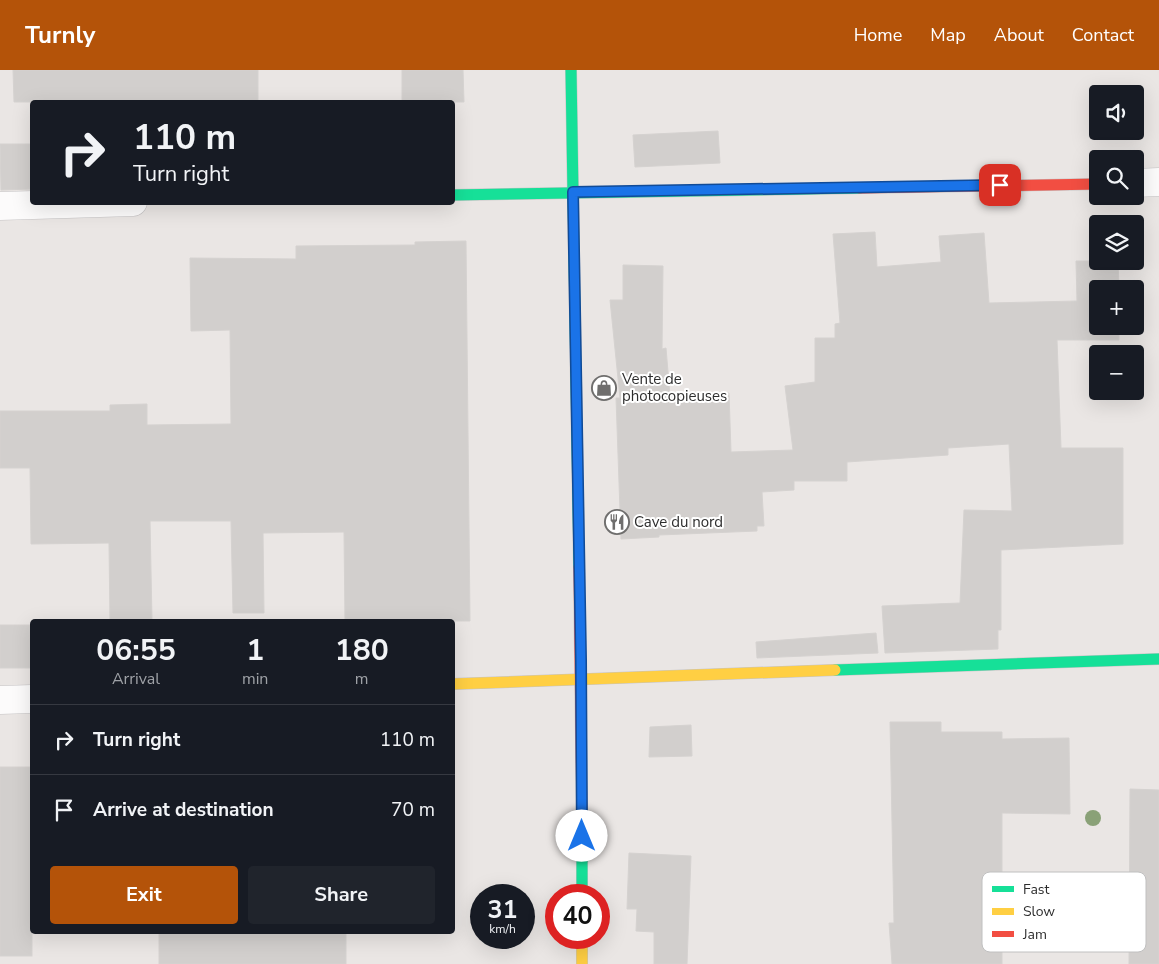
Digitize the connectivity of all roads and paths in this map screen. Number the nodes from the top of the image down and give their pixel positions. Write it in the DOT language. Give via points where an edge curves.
graph roads {
  1 [pos="571,70"];
  2 [pos="1159,182"];
  3 [pos="1144,183"];
  4 [pos="1089,184"];
  5 [pos="573,192"];
  6 [pos="455,195"];
  7 [pos="33,205"];
  8 [pos="0,206"];
  9 [pos="1159,659"];
  10 [pos="581,680"];
  11 [pos="455,684"];
  12 [pos="30,699"];
  13 [pos="0,700"];
  14 [pos="582,884"];
  15 [pos="582,949"];
  16 [pos="582,964"];
  1 -- 5 [label="street"];
  2 -- 3 [label="street"];
  4 -- 5 [label="street"];
  5 -- 6 [label="street"];
  5 -- 10 [label="street"];
  7 -- 8 [label="street"];
  9 -- 10 [label="street"];
  10 -- 11 [label="street"];
  10 -- 14 [label="street"];
  12 -- 13 [label="street"];
  15 -- 16 [label="street"];
}
